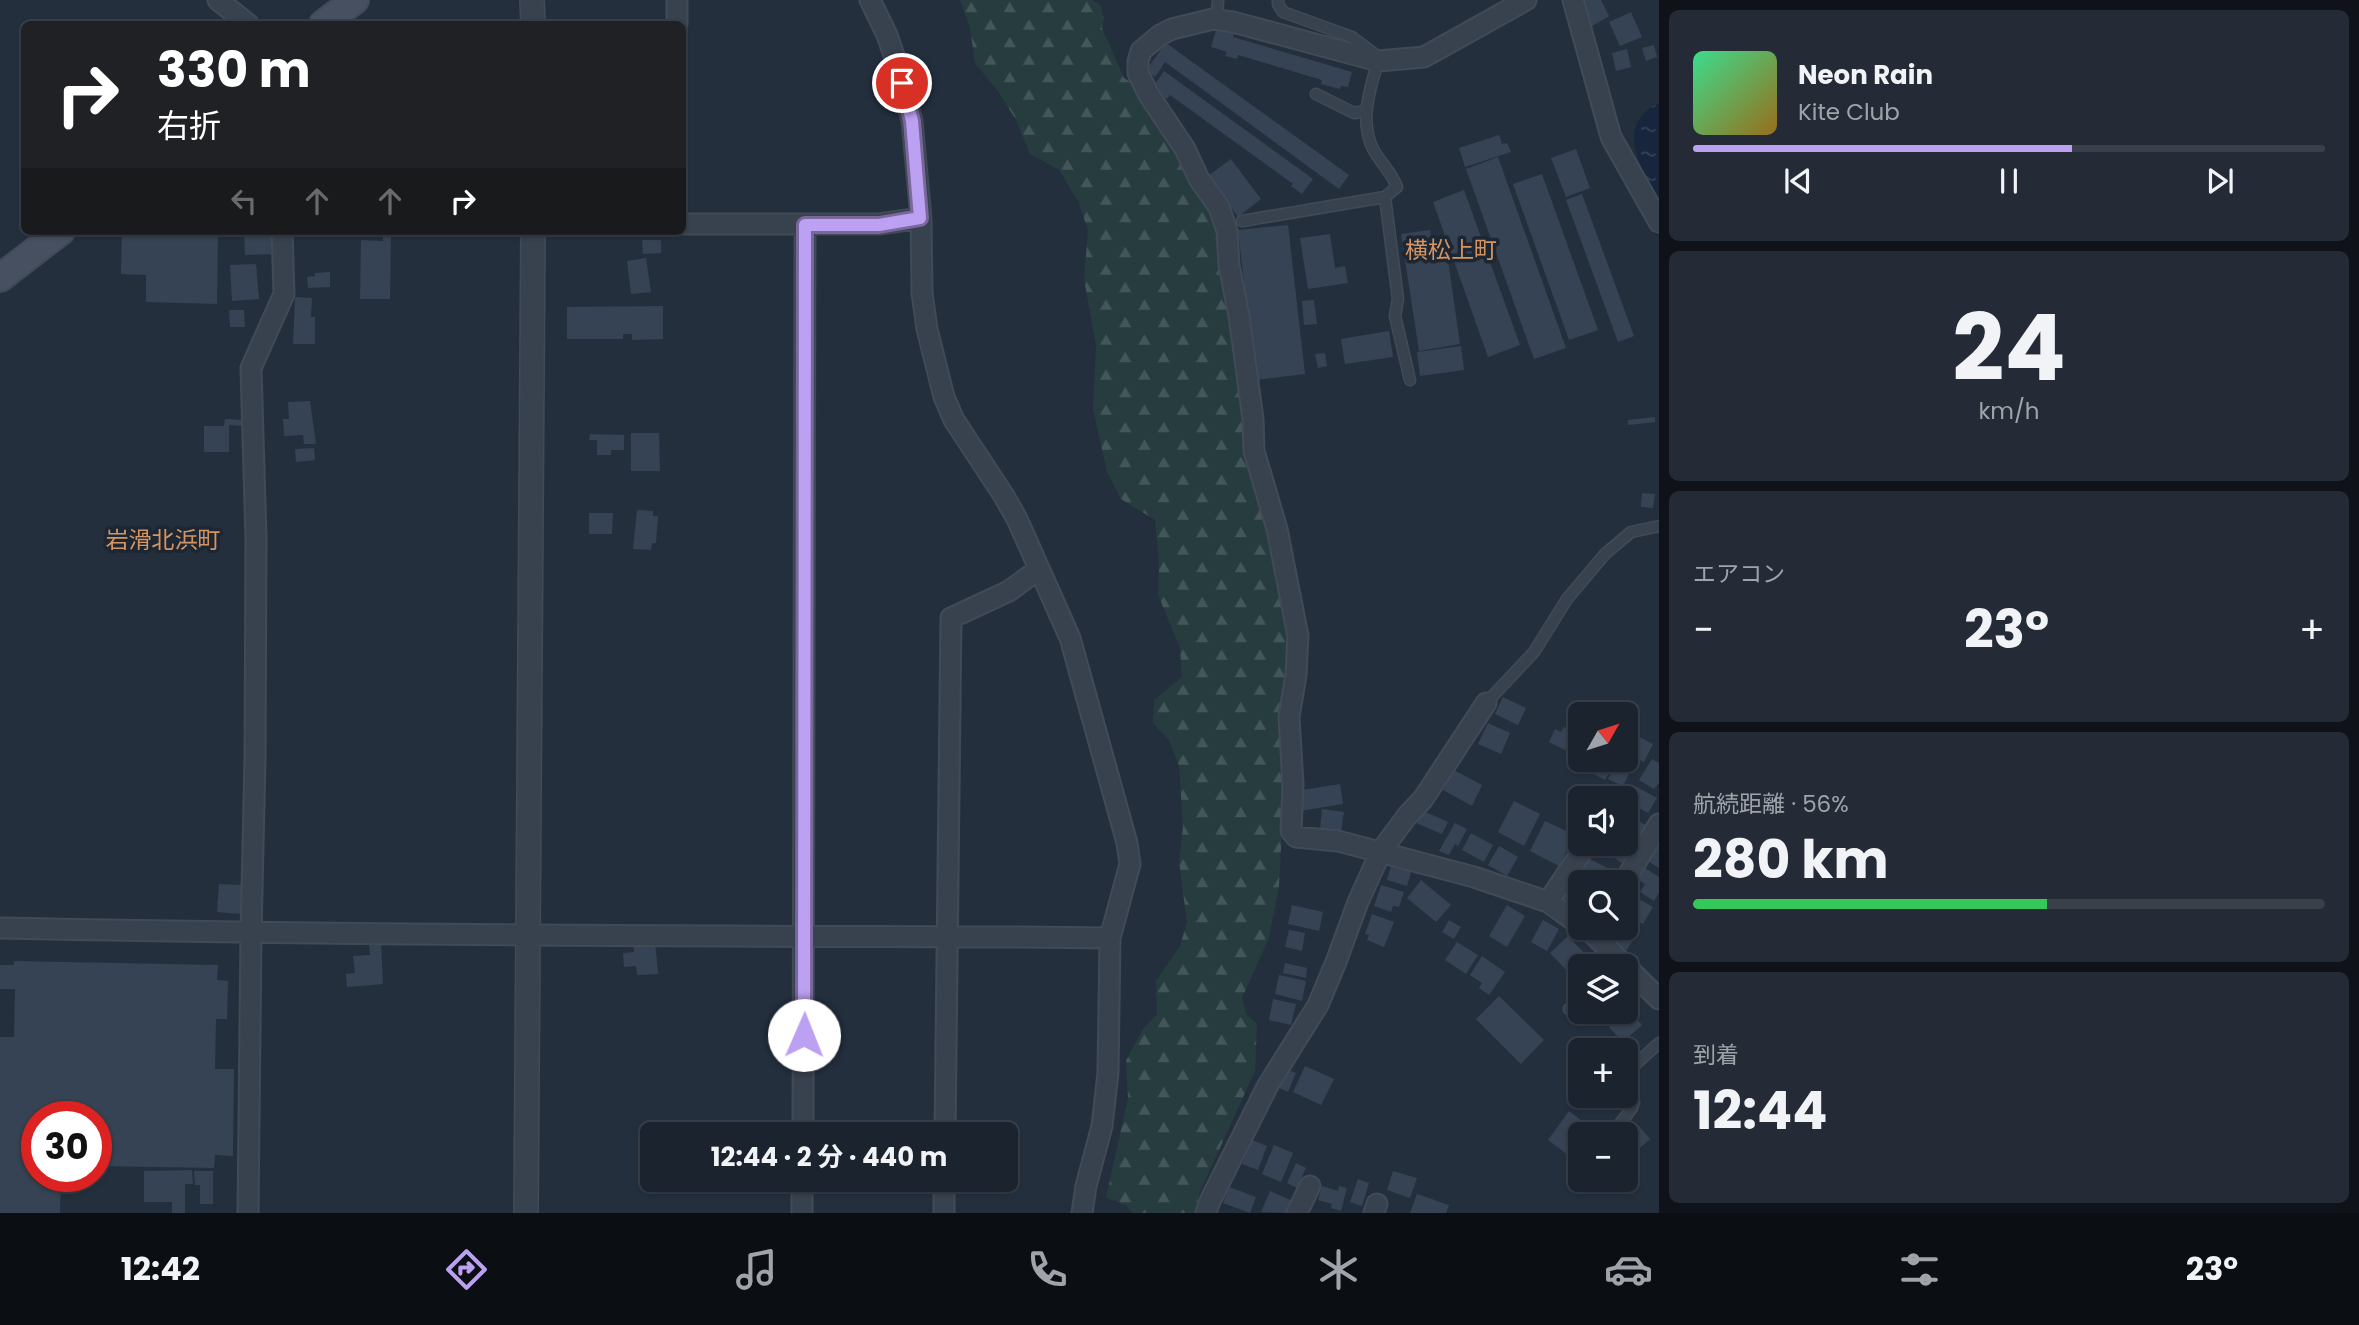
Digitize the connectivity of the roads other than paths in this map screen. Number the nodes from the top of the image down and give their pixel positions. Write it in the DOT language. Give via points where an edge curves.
graph roads {
  1 [pos="218,0"];
  2 [pos="338,0"];
  3 [pos="355,0"];
  4 [pos="533,0"];
  5 [pos="677,0"];
  6 [pos="870,0"];
  7 [pos="1278,0"];
  8 [pos="1525,0"];
  9 [pos="1573,0"];
  10 [pos="1217,9"];
  11 [pos="244,21"];
  12 [pos="310,21"];
  13 [pos="327,21"];
  14 [pos="533,21"];
  15 [pos="677,21"];
  16 [pos="1381,61"];
  17 [pos="1316,94"];
  18 [pos="1365,111"];
  19 [pos="1385,197"];
  20 [pos="920,218"];
  21 [pos="1242,221"];
  22 [pos="1659,222"];
  23 [pos="686,224"];
  24 [pos="805,225"];
  25 [pos="27,235"];
  26 [pos="56,235"];
  27 [pos="282,235"];
  28 [pos="533,235"];
  29 [pos="0,257"];
  30 [pos="0,278"];
  31 [pos="1410,380"];
  32 [pos="1659,526"];
  33 [pos="1039,569"];
  34 [pos="1486,703"];
  35 [pos="1659,824"];
  36 [pos="1381,851"];
  37 [pos="1579,856"];
  38 [pos="1631,870"];
  39 [pos="1548,902"];
  40 [pos="1568,915"];
  41 [pos="0,928"];
  42 [pos="251,933"];
  43 [pos="527,934"];
  44 [pos="947,935"];
  45 [pos="805,936"];
  46 [pos="1110,938"];
  47 [pos="1599,940"];
  48 [pos="1612,954"];
  49 [pos="1638,981"];
  50 [pos="1659,999"];
  51 [pos="1659,1043"];
  52 [pos="1638,1062"];
  53 [pos="1632,1108"];
  54 [pos="803,1122"];
  55 [pos="945,1122"];
  56 [pos="1621,1122"];
  57 [pos="1310,1186"];
  58 [pos="802,1192"];
  59 [pos="944,1192"];
  60 [pos="1209,1212"];
  61 [pos="248,1213"];
  62 [pos="526,1213"];
  63 [pos="802,1213"];
  64 [pos="944,1213"];
  65 [pos="1082,1213"];
  66 [pos="1297,1213"];
  1 -- 11 [label="street"];
  2 -- 12 [label="main road"];
  3 -- 13 [label="main road"];
  4 -- 14 [label="street"];
  5 -- 15 [label="street"];
  6 -- 20 [label="street" via="887,35 912,121"];
  7 -- 16 [label="lane" via="1283,12 1352,37"];
  8 -- 16 [label="street" via="1424,57"];
  9 -- 22 [label="street" via="1611,137"];
  10 -- 16 [label="street"];
  10 -- 36 [label="street" via="1160,35 1141,51 1138,73 1219,207 1227,231 1254,451 1277,529 1298,636 1289,718 1292,831 1296,837"];
  16 -- 18 [label="lane"];
  17 -- 18 [label="lane" via="1348,111"];
  18 -- 19 [label="lane" via="1373,149 1397,187"];
  19 -- 21 [label="lane"];
  19 -- 31 [label="lane" via="1398,299 1395,316"];
  20 -- 24 [label="street" via="879,225"];
  20 -- 33 [label="street" via="922,292 944,397 1011,507"];
  23 -- 24 [label="street"];
  24 -- 45 [label="street"];
  25 -- 29 [label="main road"];
  26 -- 30 [label="main road"];
  27 -- 42 [label="street" via="284,294 251,368 256,621"];
  28 -- 43 [label="street"];
  32 -- 34 [label="lane" via="1631,532 1605,554 1567,599 1534,652"];
  33 -- 44 [label="street" via="1009,591 951,618"];
  33 -- 46 [label="street" via="1070,638 1128,843 1130,864"];
  34 -- 36 [label="street" via="1423,799"];
  35 -- 38 [label="street"];
  36 -- 39 [label="street"];
  36 -- 60 [label="street" via="1318,1005 1268,1085"];
  37 -- 39 [label="street"];
  39 -- 40 [label="street"];
  41 -- 42 [label="street"];
  42 -- 43 [label="street"];
  42 -- 61 [label="street"];
  43 -- 45 [label="street"];
  43 -- 62 [label="street"];
  44 -- 45 [label="street"];
  44 -- 46 [label="street"];
  44 -- 55 [label="street"];
  45 -- 54 [label="street"];
  46 -- 65 [label="street" via="1108,1073 1102,1126"];
  47 -- 48 [label="street"];
  49 -- 50 [label="street"];
  51 -- 52 [label="lane"];
  53 -- 56 [label="lane"];
  57 -- 66 [label="street"];
  58 -- 63 [label="street"];
  59 -- 64 [label="street"];
}
